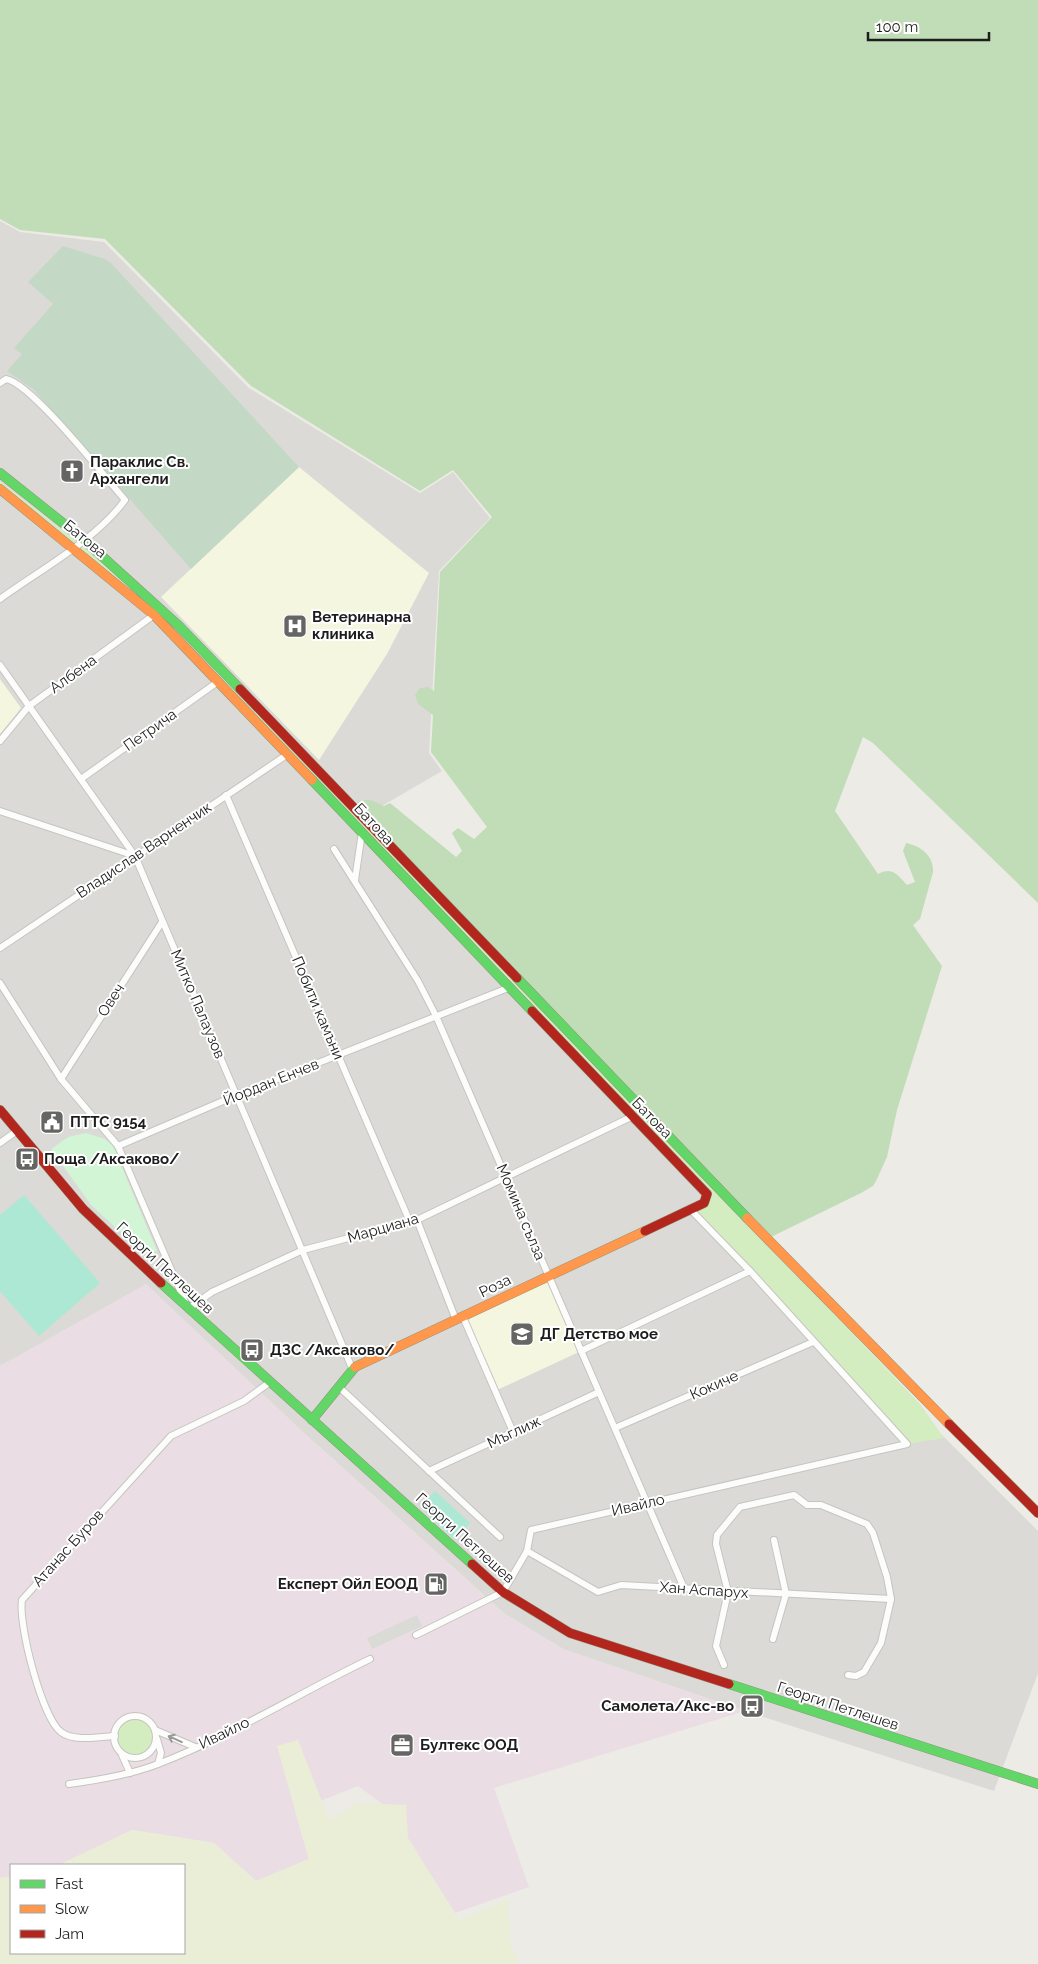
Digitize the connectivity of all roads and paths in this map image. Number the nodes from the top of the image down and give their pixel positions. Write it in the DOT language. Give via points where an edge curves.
graph roads {
  1 [pos="0,383"];
  2 [pos="0,473"];
  3 [pos="0,489"];
  4 [pos="84,539"];
  5 [pos="74,547"];
  6 [pos="0,599"];
  7 [pos="154,615"];
  8 [pos="0,665"];
  9 [pos="219,682"];
  10 [pos="29,706"];
  11 [pos="0,741"];
  12 [pos="288,754"];
  13 [pos="81,779"];
  14 [pos="226,795"];
  15 [pos="0,811"];
  16 [pos="362,832"];
  17 [pos="334,849"];
  18 [pos="135,856"];
  19 [pos="355,880"];
  20 [pos="162,922"];
  21 [pos="0,948"];
  22 [pos="0,983"];
  23 [pos="508,988"];
  24 [pos="436,1016"];
  25 [pos="339,1055"];
  26 [pos="61,1079"];
  27 [pos="237,1095"];
  28 [pos="0,1110"];
  29 [pos="631,1117"];
  30 [pos="18,1130"];
  31 [pos="0,1143"];
  32 [pos="118,1146"];
  33 [pos="506,1177"];
  34 [pos="707,1199"];
  35 [pos="691,1210"];
  36 [pos="413,1221"];
  37 [pos="303,1250"];
  38 [pos="750,1271"];
  39 [pos="548,1275"];
  40 [pos="188,1309"];
  41 [pos="460,1318"];
  42 [pos="813,1342"];
  43 [pos="581,1351"];
  44 [pos="352,1368"];
  45 [pos="270,1382"];
  46 [pos="339,1387"];
  47 [pos="599,1392"];
  48 [pos="312,1420"];
  49 [pos="615,1428"];
  50 [pos="513,1432"];
  51 [pos="429,1471"];
  52 [pos="647,1502"];
  53 [pos="1038,1513"];
  54 [pos="500,1537"];
  55 [pos="774,1540"];
  56 [pos="527,1551"];
  57 [pos="684,1588"];
  58 [pos="503,1592"];
  59 [pos="728,1592"];
  60 [pos="786,1594"];
  61 [pos="891,1599"];
  62 [pos="416,1635"];
  63 [pos="773,1639"];
  64 [pos="370,1659"];
  65 [pos="724,1666"];
  66 [pos="848,1675"];
  67 [pos="155,1730"];
  68 [pos="115,1736"];
  69 [pos="156,1738"];
  70 [pos="195,1747"];
  71 [pos="120,1751"];
  72 [pos="158,1764"];
  73 [pos="130,1773"];
  74 [pos="69,1784"];
  75 [pos="1038,1784"];
  1 -- 4 [label="street" via="12,380 34,396 125,500 114,514"];
  2 -- 4 [label="main road"];
  3 -- 5 [label="main road, Батова"];
  4 -- 5 [label="street"];
  4 -- 53 [label="main road" via="179,626 846,1321"];
  5 -- 6 [label="street"];
  5 -- 7 [label="main road, Батова"];
  7 -- 9 [label="main road, Батова"];
  7 -- 10 [label="street, Албена"];
  8 -- 10 [label="street, Митко Палаузов"];
  9 -- 12 [label="main road, Батова"];
  9 -- 13 [label="street, Петрича"];
  10 -- 11 [label="street, Албена"];
  10 -- 13 [label="street, Митко Палаузов"];
  12 -- 14 [label="street, Владислав Варненчик"];
  12 -- 16 [label="main road, Батова"];
  13 -- 18 [label="street, Митко Палаузов"];
  14 -- 18 [label="street, Владислав Варненчик"];
  14 -- 25 [label="street, Побити камъни"];
  15 -- 18 [label="street"];
  16 -- 19 [label="street"];
  16 -- 23 [label="main road, Батова"];
  17 -- 19 [label="street, Момина сълза"];
  18 -- 20 [label="street, Митко Палаузов"];
  18 -- 21 [label="street, Владислав Варненчик"];
  19 -- 24 [label="street, Момина сълза"];
  20 -- 26 [label="street, Овеч"];
  20 -- 27 [label="street, Митко Палаузов"];
  22 -- 26 [label="street"];
  23 -- 24 [label="street, Йордан Енчев"];
  23 -- 29 [label="main road, Батова"];
  24 -- 25 [label="street, Йордан Енчев"];
  24 -- 33 [label="street, Момина сълза"];
  25 -- 27 [label="street, Йордан Енчев"];
  25 -- 36 [label="street, Побити камъни"];
  26 -- 32 [label="street"];
  27 -- 32 [label="street, Йордан Енчев"];
  27 -- 37 [label="street, Митко Палаузов"];
  28 -- 30 [label="main road, Георги Петлешев"];
  29 -- 33 [label="street, Марциана"];
  29 -- 34 [label="main road, Батова" via="707,1194"];
  30 -- 31 [label="street"];
  30 -- 40 [label="main road, Георги Петлешев" via="83,1209"];
  32 -- 40 [label="street"];
  33 -- 36 [label="street, Марциана"];
  33 -- 39 [label="street, Момина сълза"];
  34 -- 35 [label="main road, Роза"];
  35 -- 38 [label="street"];
  35 -- 39 [label="main road, Роза"];
  36 -- 37 [label="street, Марциана"];
  36 -- 41 [label="street, Побити камъни"];
  37 -- 40 [label="street, Марциана" via="212,1292"];
  37 -- 44 [label="street, Митко Палаузов"];
  38 -- 42 [label="street"];
  38 -- 43 [label="street"];
  39 -- 41 [label="main road, Роза"];
  39 -- 43 [label="street, Момина сълза"];
  40 -- 45 [label="main road, Георги Петлешев"];
  41 -- 44 [label="main road, Роза"];
  41 -- 50 [label="street, Побити камъни"];
  42 -- 49 [label="street, Кокиче"];
  42 -- 52 [label="street, Ивайло" via="907,1444"];
  43 -- 47 [label="street, Момина сълза"];
  44 -- 46 [label="main road"];
  45 -- 48 [label="main road, Георги Петлешев"];
  45 -- 68 [label="street, Атанас Буров" via="244,1402 172,1436 22,1600 20,1612 34,1674 54,1724 70,1737"];
  46 -- 48 [label="main road"];
  46 -- 51 [label="street"];
  47 -- 49 [label="street, Момина сълза"];
  47 -- 50 [label="street, Мъглиж"];
  48 -- 58 [label="main road, Георги Петлешев"];
  49 -- 52 [label="street, Момина сълза"];
  50 -- 51 [label="street, Мъглиж"];
  51 -- 54 [label="street"];
  52 -- 56 [label="street, Ивайло" via="531,1530"];
  52 -- 57 [label="street, Момина сълза"];
  55 -- 60 [label="street"];
  56 -- 57 [label="street, Хан Аспарух" via="598,1592 621,1585"];
  56 -- 58 [label="street, Ивайло"];
  57 -- 59 [label="street, Хан Аспарух"];
  58 -- 62 [label="street"];
  58 -- 75 [label="main road, Георги Петлешев" via="570,1632"];
  59 -- 60 [label="street, Хан Аспарух"];
  59 -- 61 [label="street" via="716,1539 737,1510 794,1495 807,1505 821,1505 859,1519 870,1528 888,1577"];
  59 -- 65 [label="street" via="716,1646"];
  60 -- 61 [label="street, Хан Аспарух"];
  60 -- 63 [label="street"];
  61 -- 66 [label="street" via="881,1643 864,1672"];
  64 -- 70 [label="street, Ивайло"];
  67 -- 68 [label="street" via="146,1719 133,1716 120,1723"];
  67 -- 69 [label="street"];
  70 -- 67 [label="street, one-way"];
  68 -- 71 [label="street"];
  69 -- 71 [label="street" via="155,1745 146,1755 132,1758"];
  69 -- 72 [label="street" via="161,1753"];
  70 -- 72 [label="street, Ивайло"];
  71 -- 73 [label="street"];
  72 -- 73 [label="street, Ивайло"];
  73 -- 74 [label="street, Ивайло"];
}
